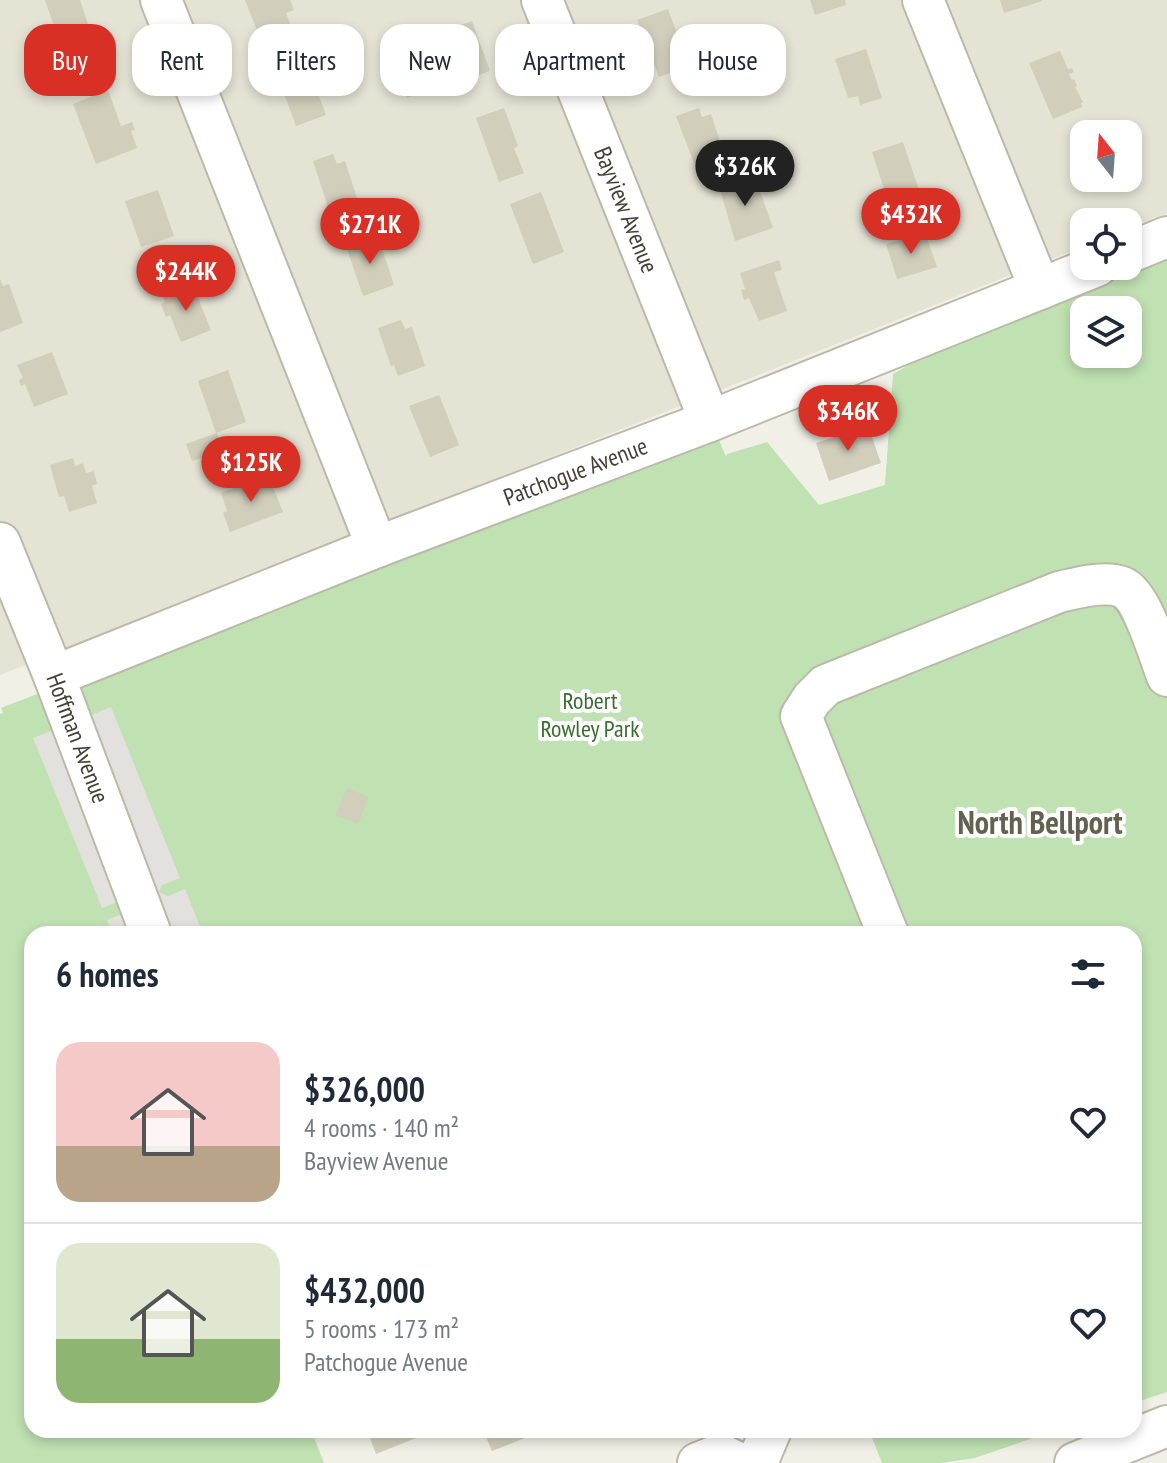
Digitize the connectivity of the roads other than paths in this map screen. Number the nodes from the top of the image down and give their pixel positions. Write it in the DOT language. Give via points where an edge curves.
graph roads {
  1 [pos="161,0"];
  2 [pos="542,0"];
  3 [pos="923,0"];
  4 [pos="1167,237"];
  5 [pos="1142,247"];
  6 [pos="1070,277"];
  7 [pos="1040,289"];
  8 [pos="710,421"];
  9 [pos="0,543"];
  10 [pos="377,547"];
  11 [pos="54,676"];
  12 [pos="1167,676"];
  13 [pos="148,926"];
  14 [pos="885,926"];
  15 [pos="1167,1426"];
  16 [pos="1142,1433"];
  17 [pos="768,1438"];
  18 [pos="1124,1438"];
  19 [pos="1085,1449"];
  20 [pos="698,1463"];
  21 [pos="739,1463"];
  22 [pos="757,1463"];
  1 -- 10 [label="street"];
  2 -- 8 [label="street, Bayview Avenue"];
  3 -- 7 [label="street"];
  4 -- 5 [label="street"];
  6 -- 7 [label="street, Patchogue Avenue"];
  7 -- 8 [label="street, Patchogue Avenue"];
  8 -- 10 [label="street, Patchogue Avenue"];
  9 -- 11 [label="street, Hoffman Avenue"];
  10 -- 11 [label="street, Patchogue Avenue"];
  11 -- 13 [label="street, Hoffman Avenue"];
  12 -- 14 [label="street" via="1136,598 1122,587 1099,585 1059,592 826,685 801,716"];
  15 -- 16 [label="street"];
  17 -- 22 [label="street"];
  18 -- 19 [label="street"];
  20 -- 21 [label="street" via="720,1454"];
}
